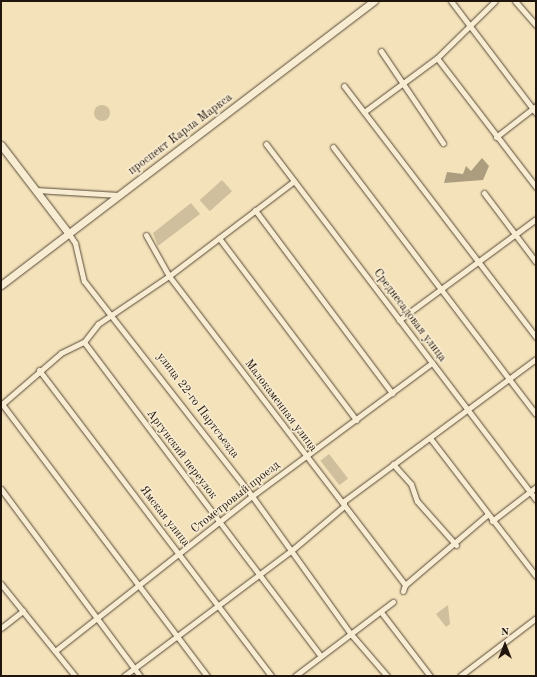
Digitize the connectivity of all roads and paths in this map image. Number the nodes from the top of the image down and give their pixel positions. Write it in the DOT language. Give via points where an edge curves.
graph roads {
  1 [pos="374,1"];
  2 [pos="452,1"];
  3 [pos="496,1"];
  4 [pos="515,1"];
  5 [pos="469,24"];
  6 [pos="536,25"];
  7 [pos="381,51"];
  8 [pos="437,58"];
  9 [pos="402,85"];
  10 [pos="344,86"];
  11 [pos="535,109"];
  12 [pos="364,112"];
  13 [pos="496,137"];
  14 [pos="443,143"];
  15 [pos="266,144"];
  16 [pos="1,145"];
  17 [pos="333,147"];
  18 [pos="294,181"];
  19 [pos="536,187"];
  20 [pos="36,190"];
  21 [pos="484,193"];
  22 [pos="120,195"];
  23 [pos="255,210"];
  24 [pos="536,219"];
  25 [pos="69,234"];
  26 [pos="516,234"];
  27 [pos="146,235"];
  28 [pos="219,238"];
  29 [pos="536,262"];
  30 [pos="478,263"];
  31 [pos="169,276"];
  32 [pos="1,286"];
  33 [pos="441,290"];
  34 [pos="112,313"];
  35 [pos="399,320"];
  36 [pos="536,337"];
  37 [pos="84,342"];
  38 [pos="536,360"];
  39 [pos="432,363"];
  40 [pos="39,370"];
  41 [pos="510,380"];
  42 [pos="392,393"];
  43 [pos="2,405"];
  44 [pos="468,410"];
  45 [pos="536,414"];
  46 [pos="356,420"];
  47 [pos="430,438"];
  48 [pos="306,457"];
  49 [pos="393,464"];
  50 [pos="536,487"];
  51 [pos="1,489"];
  52 [pos="530,492"];
  53 [pos="252,496"];
  54 [pos="536,500"];
  55 [pos="344,506"];
  56 [pos="487,514"];
  57 [pos="492,521"];
  58 [pos="220,524"];
  59 [pos="456,545"];
  60 [pos="292,550"];
  61 [pos="180,554"];
  62 [pos="258,575"];
  63 [pos="536,576"];
  64 [pos="1,584"];
  65 [pos="137,586"];
  66 [pos="393,602"];
  67 [pos="217,605"];
  68 [pos="22,611"];
  69 [pos="381,612"];
  70 [pos="536,618"];
  71 [pos="98,619"];
  72 [pos="1,628"];
  73 [pos="350,633"];
  74 [pos="176,637"];
  75 [pos="55,651"];
  76 [pos="321,656"];
  77 [pos="135,668"];
  78 [pos="75,676"];
  79 [pos="124,676"];
  80 [pos="140,676"];
  81 [pos="207,676"];
  82 [pos="271,676"];
  83 [pos="295,676"];
  84 [pos="387,676"];
  85 [pos="430,676"];
  86 [pos="460,676"];
  1 -- 22 [label="street, проспект Карла Маркса"];
  2 -- 5 [label="street"];
  3 -- 5 [label="street"];
  4 -- 6 [label="street"];
  5 -- 8 [label="street"];
  5 -- 11 [label="street"];
  7 -- 9 [label="street"];
  8 -- 9 [label="street"];
  8 -- 13 [label="street"];
  9 -- 12 [label="street"];
  9 -- 14 [label="street"];
  10 -- 12 [label="street"];
  11 -- 13 [label="street"];
  12 -- 30 [label="street"];
  13 -- 19 [label="street"];
  15 -- 18 [label="street, Среднесадовая улица"];
  16 -- 20 [label="street, улица 22-го Партсъезда"];
  17 -- 33 [label="street"];
  18 -- 23 [label="street"];
  18 -- 35 [label="street, Среднесадовая улица"];
  20 -- 22 [label="street"];
  20 -- 25 [label="street, улица 22-го Партсъезда"];
  21 -- 26 [label="street"];
  22 -- 25 [label="street, проспект Карла Маркса"];
  23 -- 28 [label="street"];
  23 -- 42 [label="street"];
  24 -- 26 [label="street"];
  25 -- 32 [label="street, проспект Карла Маркса"];
  25 -- 34 [label="street, улица 22-го Партсъезда" via="75,244 84,281"];
  26 -- 29 [label="street"];
  26 -- 30 [label="street"];
  27 -- 31 [label="street, Малокаменная улица"];
  28 -- 31 [label="street"];
  28 -- 46 [label="street"];
  30 -- 33 [label="street"];
  30 -- 36 [label="street"];
  31 -- 34 [label="street"];
  31 -- 48 [label="street, Малокаменная улица"];
  33 -- 35 [label="street"];
  33 -- 41 [label="street"];
  34 -- 37 [label="street"];
  34 -- 53 [label="street, улица 22-го Партсъезда"];
  35 -- 39 [label="street, Среднесадовая улица"];
  37 -- 40 [label="street"];
  37 -- 58 [label="street, Аргунский переулок"];
  38 -- 41 [label="street"];
  39 -- 42 [label="street, Стометровый проезд"];
  39 -- 44 [label="street, Среднесадовая улица"];
  40 -- 43 [label="street"];
  40 -- 61 [label="street, Ямская улица"];
  41 -- 44 [label="street"];
  41 -- 45 [label="street"];
  42 -- 46 [label="street, Стометровый проезд"];
  43 -- 65 [label="street"];
  44 -- 47 [label="street"];
  44 -- 52 [label="street, Среднесадовая улица"];
  46 -- 48 [label="street, Стометровый проезд"];
  47 -- 49 [label="street"];
  47 -- 56 [label="street"];
  48 -- 53 [label="street, Стометровый проезд"];
  48 -- 55 [label="street, Малокаменная улица"];
  49 -- 55 [label="street" via="344,502"];
  49 -- 59 [label="street" via="411,484 417,501"];
  50 -- 52 [label="street"];
  51 -- 71 [label="street"];
  52 -- 54 [label="street, Среднесадовая улица"];
  52 -- 57 [label="street"];
  53 -- 58 [label="street, Стометровый проезд"];
  53 -- 60 [label="street, улица 22-го Партсъезда"];
  55 -- 59 [label="street, Малокаменная улица" via="404,588"];
  55 -- 60 [label="street"];
  56 -- 57 [label="street"];
  56 -- 59 [label="street"];
  57 -- 63 [label="street"];
  58 -- 61 [label="street, Стометровый проезд"];
  58 -- 62 [label="street, Аргунский переулок"];
  60 -- 62 [label="street"];
  60 -- 73 [label="street, улица 22-го Партсъезда"];
  61 -- 65 [label="street, Стометровый проезд"];
  61 -- 67 [label="street, Ямская улица"];
  62 -- 67 [label="street"];
  62 -- 76 [label="street, Аргунский переулок"];
  64 -- 68 [label="street"];
  65 -- 71 [label="street, Стометровый проезд"];
  65 -- 74 [label="street"];
  66 -- 69 [label="street"];
  67 -- 74 [label="street"];
  67 -- 82 [label="street, Ямская улица"];
  68 -- 72 [label="street"];
  68 -- 75 [label="street"];
  69 -- 73 [label="street"];
  69 -- 85 [label="street"];
  70 -- 86 [label="street"];
  71 -- 75 [label="street, Стометровый проезд"];
  71 -- 77 [label="street"];
  73 -- 76 [label="street"];
  73 -- 84 [label="street, улица 22-го Партсъезда"];
  74 -- 77 [label="street"];
  74 -- 81 [label="street"];
  75 -- 78 [label="street"];
  76 -- 83 [label="street"];
  77 -- 79 [label="street"];
  77 -- 80 [label="street"];
}
